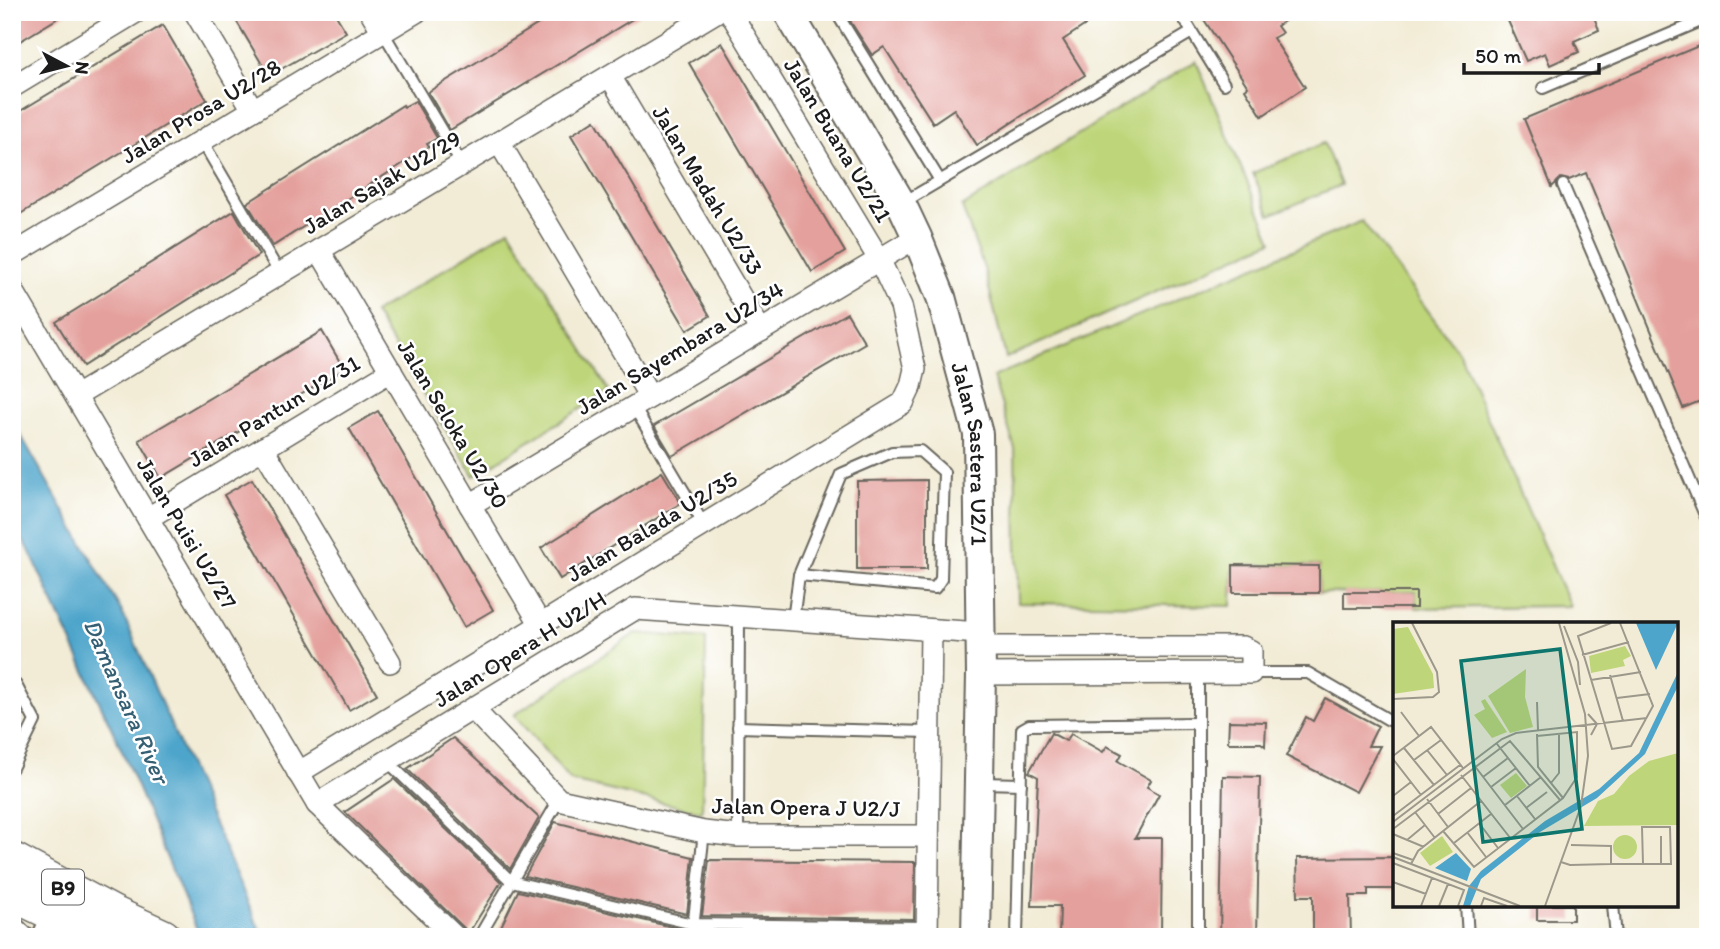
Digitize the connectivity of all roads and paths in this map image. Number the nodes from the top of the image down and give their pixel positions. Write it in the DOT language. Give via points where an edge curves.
graph roads {
  1 [pos="136,12"];
  2 [pos="195,12"];
  3 [pos="371,12"];
  4 [pos="416,12"];
  5 [pos="716,12"];
  6 [pos="730,12"];
  7 [pos="788,12"];
  8 [pos="836,12"];
  9 [pos="1180,12"];
  10 [pos="1708,18"];
  11 [pos="383,32"];
  12 [pos="1192,32"];
  13 [pos="610,76"];
  14 [pos="1224,84"];
  15 [pos="12,87"];
  16 [pos="1543,88"];
  17 [pos="253,110"];
  18 [pos="202,141"];
  19 [pos="499,142"];
  20 [pos="462,165"];
  21 [pos="939,180"];
  22 [pos="1563,185"];
  23 [pos="901,203"];
  24 [pos="917,237"];
  25 [pos="319,250"];
  26 [pos="12,255"];
  27 [pos="879,260"];
  28 [pos="280,274"];
  29 [pos="12,289"];
  30 [pos="761,331"];
  31 [pos="391,371"];
  32 [pos="76,396"];
  33 [pos="642,402"];
  34 [pos="263,448"];
  35 [pos="470,505"];
  36 [pos="148,518"];
  37 [pos="1708,522"];
  38 [pos="704,525"];
  39 [pos="799,575"];
  40 [pos="739,616"];
  41 [pos="793,620"];
  42 [pos="541,625"];
  43 [pos="931,629"];
  44 [pos="980,651"];
  45 [pos="390,662"];
  46 [pos="1198,673"];
  47 [pos="1251,673"];
  48 [pos="12,683"];
  49 [pos="473,709"];
  50 [pos="1389,720"];
  51 [pos="1198,723"];
  52 [pos="738,727"];
  53 [pos="929,733"];
  54 [pos="387,761"];
  55 [pos="12,768"];
  56 [pos="299,773"];
  57 [pos="979,783"];
  58 [pos="1021,784"];
  59 [pos="559,800"];
  60 [pos="317,804"];
  61 [pos="705,832"];
  62 [pos="738,836"];
  63 [pos="928,836"];
  64 [pos="12,860"];
  65 [pos="511,881"];
  66 [pos="12,893"];
  67 [pos="1466,907"];
  68 [pos="1613,907"];
  69 [pos="12,919"];
  70 [pos="694,924"];
  71 [pos="108,925"];
  72 [pos="42,930"];
  73 [pos="927,932"];
  74 [pos="163,937"];
  75 [pos="455,937"];
  76 [pos="479,937"];
  77 [pos="692,937"];
  78 [pos="976,937"];
  79 [pos="1017,937"];
  80 [pos="1198,937"];
  81 [pos="1468,937"];
  82 [pos="1616,937"];
  1 -- 15 [label="street"];
  2 -- 17 [label="street"];
  3 -- 11 [label="street"];
  4 -- 11 [label="street, Jalan Prosa U2/28"];
  5 -- 13 [label="street, Jalan Sajak U2/29"];
  6 -- 27 [label="street, Jalan Buana U2/21"];
  7 -- 23 [label="street, Jalan Sastera U2/1"];
  8 -- 21 [label="lane"];
  9 -- 12 [label="lane"];
  10 -- 16 [label="lane"];
  11 -- 17 [label="street, Jalan Prosa U2/28"];
  11 -- 20 [label="lane"];
  12 -- 14 [label="lane"];
  12 -- 21 [label="lane"];
  13 -- 19 [label="street, Jalan Sajak U2/29"];
  13 -- 30 [label="street, Jalan Madah U2/33"];
  17 -- 18 [label="street, Jalan Prosa U2/28"];
  18 -- 26 [label="street, Jalan Prosa U2/28"];
  18 -- 28 [label="lane"];
  19 -- 20 [label="street, Jalan Sajak U2/29"];
  19 -- 33 [label="street"];
  20 -- 25 [label="street, Jalan Sajak U2/29"];
  21 -- 23 [label="lane"];
  22 -- 37 [label="lane"];
  23 -- 24 [label="street, Jalan Sastera U2/1"];
  24 -- 27 [label="street, Jalan Sayembara U2/34"];
  24 -- 44 [label="street, Jalan Sastera U2/1" via="941,297 978,434"];
  25 -- 28 [label="street, Jalan Sajak U2/29"];
  25 -- 31 [label="street, Jalan Seloka U2/30"];
  27 -- 30 [label="street, Jalan Sayembara U2/34"];
  27 -- 38 [label="street, Jalan Balada U2/35" via="901,306 915,369 903,403"];
  28 -- 32 [label="street, Jalan Sajak U2/29"];
  29 -- 32 [label="street, Jalan Puisi U2/27"];
  30 -- 33 [label="street, Jalan Sayembara U2/34"];
  31 -- 34 [label="street, Jalan Pantun U2/31"];
  31 -- 35 [label="street, Jalan Seloka U2/30"];
  32 -- 36 [label="street, Jalan Puisi U2/27"];
  33 -- 35 [label="street, Jalan Sayembara U2/34"];
  33 -- 38 [label="lane"];
  34 -- 36 [label="street, Jalan Pantun U2/31"];
  34 -- 45 [label="street"];
  35 -- 42 [label="street, Jalan Seloka U2/30"];
  36 -- 56 [label="street, Jalan Puisi U2/27"];
  38 -- 42 [label="street, Jalan Balada U2/35"];
  39 -- 39 [label="lane" via="841,474 892,452 920,451 944,472 941,579 935,588"];
  39 -- 41 [label="lane"];
  40 -- 41 [label="street, Jalan Opera H U2/H"];
  40 -- 49 [label="street, Jalan Opera H U2/H" via="635,609"];
  40 -- 52 [label="lane"];
  41 -- 43 [label="street, Jalan Opera H U2/H"];
  42 -- 56 [label="street, Jalan Balada U2/35"];
  43 -- 44 [label="street, Jalan Opera H U2/H"];
  43 -- 53 [label="street"];
  44 -- 46 [label="street"];
  44 -- 47 [label="street" via="1243,647 1251,651"];
  44 -- 57 [label="street, Jalan Sastera U2/1"];
  46 -- 47 [label="street"];
  46 -- 51 [label="lane"];
  47 -- 50 [label="lane" via="1308,673"];
  48 -- 55 [label="lane" via="35,721"];
  49 -- 54 [label="street, Jalan Opera H U2/H"];
  49 -- 59 [label="street"];
  51 -- 58 [label="lane" via="1029,725 1022,729"];
  51 -- 80 [label="lane"];
  52 -- 53 [label="lane"];
  52 -- 62 [label="lane"];
  53 -- 63 [label="street"];
  54 -- 60 [label="street, Jalan Opera H U2/H"];
  54 -- 65 [label="lane"];
  56 -- 60 [label="street, Jalan Puisi U2/27"];
  57 -- 58 [label="lane"];
  57 -- 78 [label="street, Jalan Sastera U2/1"];
  58 -- 79 [label="lane"];
  59 -- 61 [label="street, Jalan Opera J U2/J"];
  59 -- 65 [label="lane"];
  60 -- 75 [label="street, Jalan Puisi U2/27"];
  61 -- 62 [label="street, Jalan Opera J U2/J"];
  61 -- 70 [label="lane"];
  62 -- 63 [label="street, Jalan Opera J U2/J"];
  63 -- 73 [label="street"];
  64 -- 71 [label="main road, B9"];
  65 -- 70 [label="lane"];
  65 -- 76 [label="lane"];
  66 -- 72 [label="main road, B9"];
  67 -- 81 [label="lane"];
  68 -- 82 [label="lane"];
  69 -- 72 [label="lane"];
  70 -- 73 [label="lane"];
  70 -- 77 [label="lane"];
  71 -- 72 [label="main road, B9"];
  71 -- 74 [label="main road, B9"];
}
